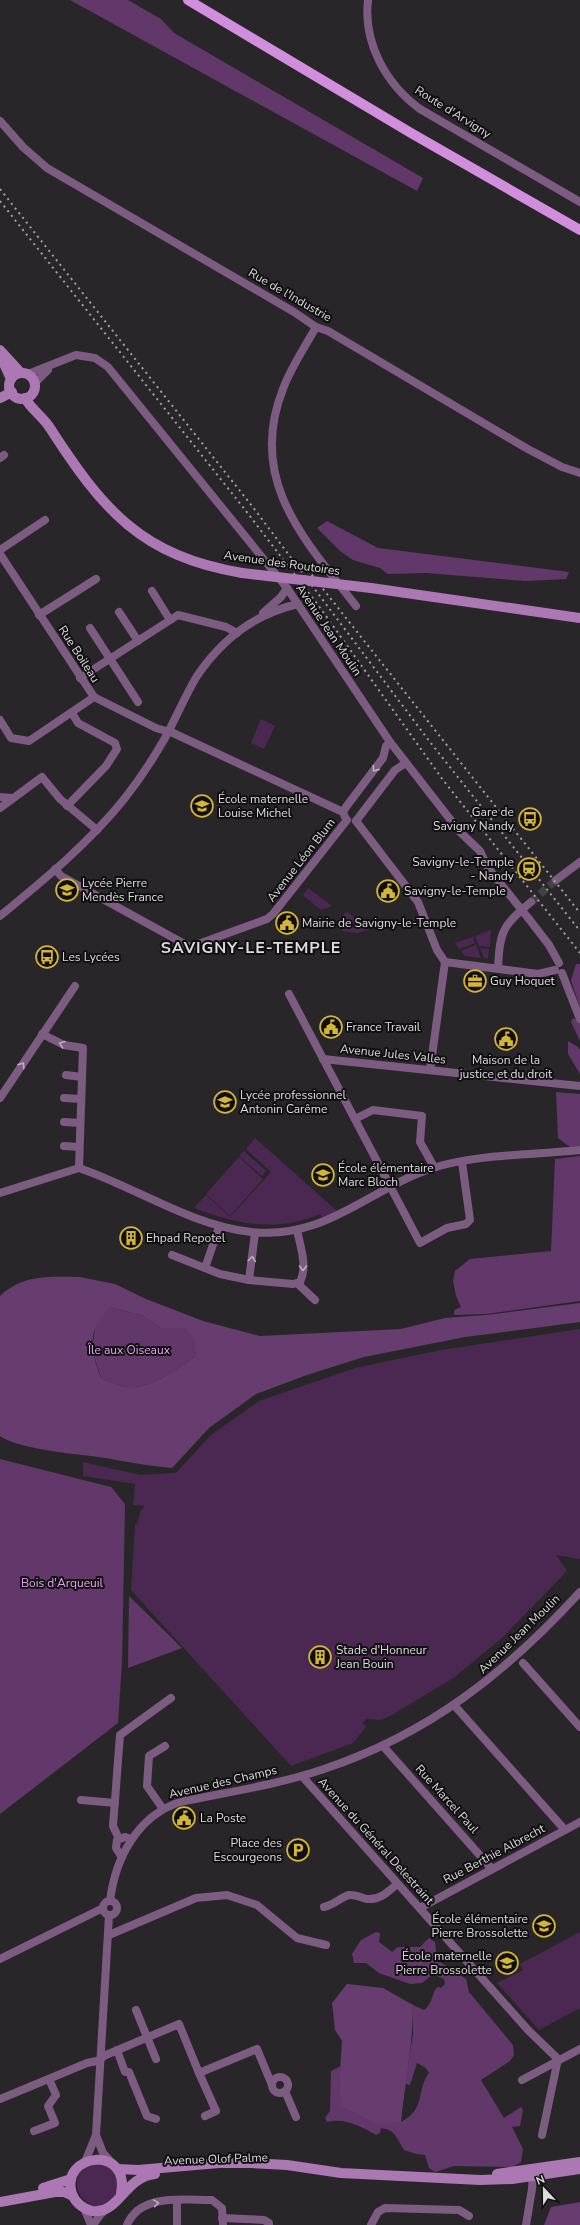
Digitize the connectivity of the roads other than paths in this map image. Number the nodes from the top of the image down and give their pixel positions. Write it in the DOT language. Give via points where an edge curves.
graph roads {
  1 [pos="188,0"];
  2 [pos="368,0"];
  3 [pos="0,121"];
  4 [pos="580,202"];
  5 [pos="563,222"];
  6 [pos="580,230"];
  7 [pos="580,235"];
  8 [pos="316,327"];
  9 [pos="0,350"];
  10 [pos="0,355"];
  11 [pos="51,366"];
  12 [pos="24,374"];
  13 [pos="11,379"];
  14 [pos="35,386"];
  15 [pos="12,392"];
  16 [pos="0,398"];
  17 [pos="25,398"];
  18 [pos="42,416"];
  19 [pos="580,473"];
  20 [pos="46,520"];
  21 [pos="0,550"];
  22 [pos="0,554"];
  23 [pos="96,579"];
  24 [pos="287,588"];
  25 [pos="152,591"];
  26 [pos="298,604"];
  27 [pos="356,606"];
  28 [pos="120,612"];
  29 [pos="39,615"];
  30 [pos="259,617"];
  31 [pos="580,618"];
  32 [pos="170,620"];
  33 [pos="90,628"];
  34 [pos="236,633"];
  35 [pos="138,641"];
  36 [pos="110,659"];
  37 [pos="80,678"];
  38 [pos="94,697"];
  39 [pos="138,702"];
  40 [pos="72,713"];
  41 [pos="0,720"];
  42 [pos="168,733"];
  43 [pos="390,742"];
  44 [pos="406,763"];
  45 [pos="0,797"];
  46 [pos="13,798"];
  47 [pos="67,806"];
  48 [pos="0,808"];
  49 [pos="345,816"];
  50 [pos="356,821"];
  51 [pos="97,830"];
  52 [pos="580,862"];
  53 [pos="55,869"];
  54 [pos="556,880"];
  55 [pos="531,902"];
  56 [pos="0,916"];
  57 [pos="445,962"];
  58 [pos="498,968"];
  59 [pos="559,969"];
  60 [pos="74,986"];
  61 [pos="289,994"];
  62 [pos="580,1019"];
  63 [pos="42,1034"];
  64 [pos="323,1059"];
  65 [pos="430,1070"];
  66 [pos="66,1075"];
  67 [pos="82,1077"];
  68 [pos="580,1086"];
  69 [pos="0,1098"];
  70 [pos="64,1098"];
  71 [pos="81,1099"];
  72 [pos="355,1119"];
  73 [pos="64,1122"];
  74 [pos="80,1123"];
  75 [pos="64,1146"];
  76 [pos="79,1147"];
  77 [pos="580,1150"];
  78 [pos="462,1162"];
  79 [pos="79,1168"];
  80 [pos="434,1168"];
  81 [pos="391,1188"];
  82 [pos="0,1193"];
  83 [pos="219,1227"];
  84 [pos="297,1230"];
  85 [pos="255,1233"];
  86 [pos="172,1255"];
  87 [pos="205,1268"];
  88 [pos="249,1280"];
  89 [pos="298,1284"];
  90 [pos="315,1300"];
  91 [pos="580,1592"];
  92 [pos="523,1663"];
  93 [pos="171,1698"];
  94 [pos="454,1706"];
  95 [pos="580,1728"];
  96 [pos="165,1746"];
  97 [pos="384,1746"];
  98 [pos="302,1776"];
  99 [pos="81,1800"];
  100 [pos="115,1803"];
  101 [pos="163,1809"];
  102 [pos="580,1822"];
  103 [pos="565,1830"];
  104 [pos="119,1839"];
  105 [pos="131,1839"];
  106 [pos="121,1856"];
  107 [pos="492,1868"];
  108 [pos="397,1884"];
  109 [pos="110,1901"];
  110 [pos="324,1907"];
  111 [pos="103,1908"];
  112 [pos="420,1908"];
  113 [pos="109,1915"];
  114 [pos="109,1935"];
  115 [pos="326,1945"];
  116 [pos="0,1959"];
  117 [pos="136,2010"];
  118 [pos="148,2038"];
  119 [pos="580,2049"];
  120 [pos="117,2050"];
  121 [pos="101,2059"];
  122 [pos="156,2059"];
  123 [pos="558,2059"];
  124 [pos="199,2073"];
  125 [pos="49,2079"];
  126 [pos="522,2080"];
  127 [pos="272,2085"];
  128 [pos="285,2091"];
  129 [pos="0,2099"];
  130 [pos="205,2116"];
  131 [pos="296,2117"];
  132 [pos="156,2119"];
  133 [pos="34,2131"];
  134 [pos="542,2134"];
  135 [pos="96,2135"];
  136 [pos="86,2162"];
  137 [pos="580,2162"];
  138 [pos="115,2166"];
  139 [pos="580,2169"];
  140 [pos="341,2173"];
  141 [pos="533,2173"];
  142 [pos="71,2179"];
  143 [pos="121,2194"];
  144 [pos="0,2196"];
  145 [pos="73,2196"];
  146 [pos="177,2200"];
  147 [pos="0,2202"];
  148 [pos="84,2208"];
  149 [pos="110,2208"];
  150 [pos="469,2216"];
  151 [pos="223,2222"];
  152 [pos="92,2225"];
  153 [pos="127,2225"];
  154 [pos="177,2225"];
  155 [pos="269,2225"];
  156 [pos="371,2225"];
  157 [pos="526,2225"];
  1 -- 5 [label="main road"];
  2 -- 4 [label="street, Route d'Arvigny" via="368,19 373,46 388,76 402,94 420,109"];
  3 -- 8 [label="street, Rue de l'Industrie" via="23,147 47,168"];
  5 -- 6 [label="main road"];
  5 -- 7 [label="main road"];
  8 -- 19 [label="street, Rue de l'Industrie" via="328,331 545,459"];
  8 -- 27 [label="street" via="283,387 270,447 273,467 288,510 321,561"];
  9 -- 12 [label="main road, Avenue des Routoires"];
  10 -- 13 [label="main road"];
  11 -- 12 [label="street"];
  11 -- 14 [label="street"];
  11 -- 24 [label="street, Avenue Jean Moulin" via="76,355 95,358 105,363"];
  12 -- 13 [label="main road"];
  12 -- 14 [label="main road, Avenue des Routoires"];
  13 -- 15 [label="main road"];
  14 -- 17 [label="main road" via="31,395"];
  14 -- 18 [label="main road, Avenue des Routoires"];
  15 -- 16 [label="main road"];
  15 -- 17 [label="main road, Avenue des Routoires" via="17,397"];
  17 -- 18 [label="main road, Avenue des Routoires"];
  18 -- 31 [label="main road, Avenue des Routoires, bridge" via="107,507 149,541 183,558 242,573 371,588"];
  20 -- 21 [label="street"];
  22 -- 29 [label="street, Rue Boileau"];
  23 -- 29 [label="street"];
  24 -- 26 [label="street, Avenue Jean Moulin"];
  24 -- 30 [label="street"];
  25 -- 32 [label="street"];
  26 -- 30 [label="street"];
  26 -- 43 [label="street, Avenue Jean Moulin"];
  28 -- 35 [label="street"];
  29 -- 37 [label="street, Rue Boileau"];
  30 -- 34 [label="street"];
  32 -- 34 [label="street" via="178,615 226,627"];
  32 -- 35 [label="street"];
  33 -- 36 [label="street"];
  34 -- 42 [label="street" via="219,649 198,676"];
  35 -- 36 [label="street"];
  36 -- 37 [label="street"];
  36 -- 39 [label="street"];
  37 -- 38 [label="street, Rue Boileau"];
  38 -- 40 [label="street"];
  38 -- 42 [label="street, Rue Boileau"];
  40 -- 41 [label="street" via="24,742 11,738"];
  40 -- 47 [label="street" via="78,723 115,743 117,749 106,766"];
  42 -- 49 [label="street, Rue Boileau" via="173,733"];
  42 -- 51 [label="street" via="125,797"];
  43 -- 44 [label="street, Avenue Jean Moulin"];
  43 -- 49 [label="street, Avenue Léon Blum, one-way"];
  44 -- 50 [label="street, Avenue Léon Blum" via="395,770"];
  44 -- 59 [label="street, Avenue Jean Moulin, bridge" via="460,832 480,851 488,868 549,945"];
  45 -- 46 [label="street"];
  46 -- 47 [label="street" via="42,777"];
  46 -- 48 [label="street"];
  47 -- 51 [label="street"];
  49 -- 50 [label="street, Rue Boileau" via="350,822"];
  49 -- 53 [label="street, Avenue Léon Blum" via="273,914 267,919 190,947 61,876"];
  50 -- 57 [label="street" via="418,902 437,950"];
  51 -- 53 [label="street"];
  52 -- 54 [label="street"];
  53 -- 56 [label="street"];
  55 -- 58 [label="street" via="508,922 502,932"];
  57 -- 58 [label="street"];
  57 -- 65 [label="street"];
  58 -- 59 [label="street" via="538,974"];
  59 -- 62 [label="street, Avenue Jean Moulin"];
  60 -- 63 [label="street"];
  61 -- 64 [label="street"];
  67 -- 63 [label="street, one-way" via="84,1048 64,1045"];
  69 -- 63 [label="street, one-way"];
  64 -- 65 [label="street, Avenue Jules Valles"];
  64 -- 72 [label="street"];
  65 -- 68 [label="street, Avenue Jules Valles"];
  66 -- 67 [label="street"];
  67 -- 71 [label="street"];
  70 -- 71 [label="street"];
  71 -- 74 [label="street"];
  72 -- 80 [label="street" via="373,1110 422,1116 420,1142"];
  72 -- 81 [label="street"];
  73 -- 74 [label="street"];
  74 -- 76 [label="street"];
  75 -- 76 [label="street"];
  76 -- 79 [label="street"];
  77 -- 78 [label="street"];
  78 -- 80 [label="street"];
  78 -- 81 [label="street" via="470,1220 466,1224 447,1228 420,1243"];
  79 -- 82 [label="street"];
  79 -- 83 [label="street"];
  80 -- 81 [label="street"];
  81 -- 84 [label="street" via="326,1222"];
  83 -- 85 [label="street"];
  83 -- 87 [label="street"];
  84 -- 85 [label="street"];
  84 -- 89 [label="street, one-way" via="303,1262 303,1275"];
  88 -- 85 [label="street, one-way"];
  86 -- 87 [label="street"];
  87 -- 88 [label="street"];
  88 -- 89 [label="street"];
  89 -- 90 [label="street"];
  91 -- 94 [label="street, Avenue Jean Moulin" via="518,1655"];
  92 -- 95 [label="street"];
  93 -- 100 [label="street" via="120,1735"];
  94 -- 97 [label="street, Avenue Jean Moulin"];
  94 -- 103 [label="street"];
  96 -- 101 [label="street" via="149,1756 147,1786"];
  97 -- 98 [label="street, Avenue Jean Moulin"];
  97 -- 107 [label="street, Rue Marcel Paul"];
  98 -- 101 [label="street, Avenue des Champs" via="180,1802"];
  98 -- 108 [label="street, Avenue du Général Delestraint"];
  99 -- 100 [label="street"];
  100 -- 104 [label="street" via="113,1826"];
  101 -- 105 [label="street, Avenue des Champs" via="150,1818"];
  102 -- 103 [label="street, Rue Berthie Albrecht"];
  103 -- 107 [label="street, Rue Berthie Albrecht"];
  104 -- 105 [label="street"];
  104 -- 106 [label="street" via="116,1848"];
  105 -- 106 [label="street, Avenue des Champs"];
  106 -- 109 [label="street, Avenue des Champs" via="114,1876"];
  107 -- 112 [label="street, Rue Berthie Albrecht"];
  108 -- 110 [label="street" via="382,1896 367,1899 346,1896 335,1905"];
  108 -- 112 [label="street, Avenue du Général Delestraint"];
  109 -- 111 [label="street"];
  109 -- 113 [label="street, Avenue des Champs" via="115,1903 117,1909 114,1914"];
  111 -- 113 [label="street"];
  111 -- 116 [label="street"];
  112 -- 123 [label="street, Avenue du Général Delestraint" via="528,2030"];
  113 -- 114 [label="street, Avenue des Champs"];
  114 -- 115 [label="street" via="196,1898 227,1895 257,1905 297,1938"];
  114 -- 121 [label="street, Avenue des Champs"];
  117 -- 118 [label="street"];
  118 -- 120 [label="street"];
  118 -- 122 [label="street"];
  118 -- 124 [label="street" via="179,2024"];
  119 -- 123 [label="street"];
  120 -- 121 [label="street"];
  120 -- 132 [label="street" via="147,2116"];
  121 -- 125 [label="street"];
  121 -- 135 [label="street, Avenue des Champs"];
  123 -- 126 [label="street" via="550,2066"];
  123 -- 134 [label="street"];
  124 -- 127 [label="street" via="257,2049"];
  124 -- 130 [label="street" via="216,2111"];
  125 -- 129 [label="street"];
  125 -- 133 [label="street" via="56,2095 48,2106 55,2123"];
  127 -- 128 [label="street" via="277,2093"];
  127 -- 128 [label="street" via="276,2078 283,2078 288,2084"];
  128 -- 131 [label="street"];
  135 -- 136 [label="street, Avenue des Champs"];
  135 -- 138 [label="street, Avenue des Champs" via="103,2153"];
  136 -- 138 [label="main road, Avenue Olof Palme" via="97,2159"];
  136 -- 142 [label="main road" via="75,2171"];
  137 -- 141 [label="main road, Avenue Olof Palme"];
  138 -- 140 [label="main road, Avenue Olof Palme" via="138,2170 185,2165 251,2163"];
  138 -- 143 [label="main road" via="123,2185"];
  139 -- 141 [label="main road, Avenue Olof Palme"];
  140 -- 141 [label="main road, Avenue Olof Palme" via="419,2178 468,2178"];
  140 -- 143 [label="main road, Avenue Olof Palme" via="236,2169 156,2174 137,2180"];
  141 -- 157 [label="street"];
  142 -- 144 [label="main road" via="53,2186"];
  142 -- 145 [label="main road"];
  143 -- 149 [label="main road, Avenue Olof Palme"];
  145 -- 147 [label="main road" via="55,2192"];
  145 -- 148 [label="main road"];
  146 -- 151 [label="street" via="212,2200 222,2208"];
  153 -- 146 [label="street, one-way" via="129,2218 141,2207 154,2202"];
  146 -- 154 [label="street"];
  148 -- 149 [label="main road" via="101,2211"];
  148 -- 152 [label="street"];
  149 -- 152 [label="street"];
  150 -- 156 [label="street" via="459,2210 385,2208 378,2212"];
  151 -- 155 [label="street" via="264,2220"];
}
